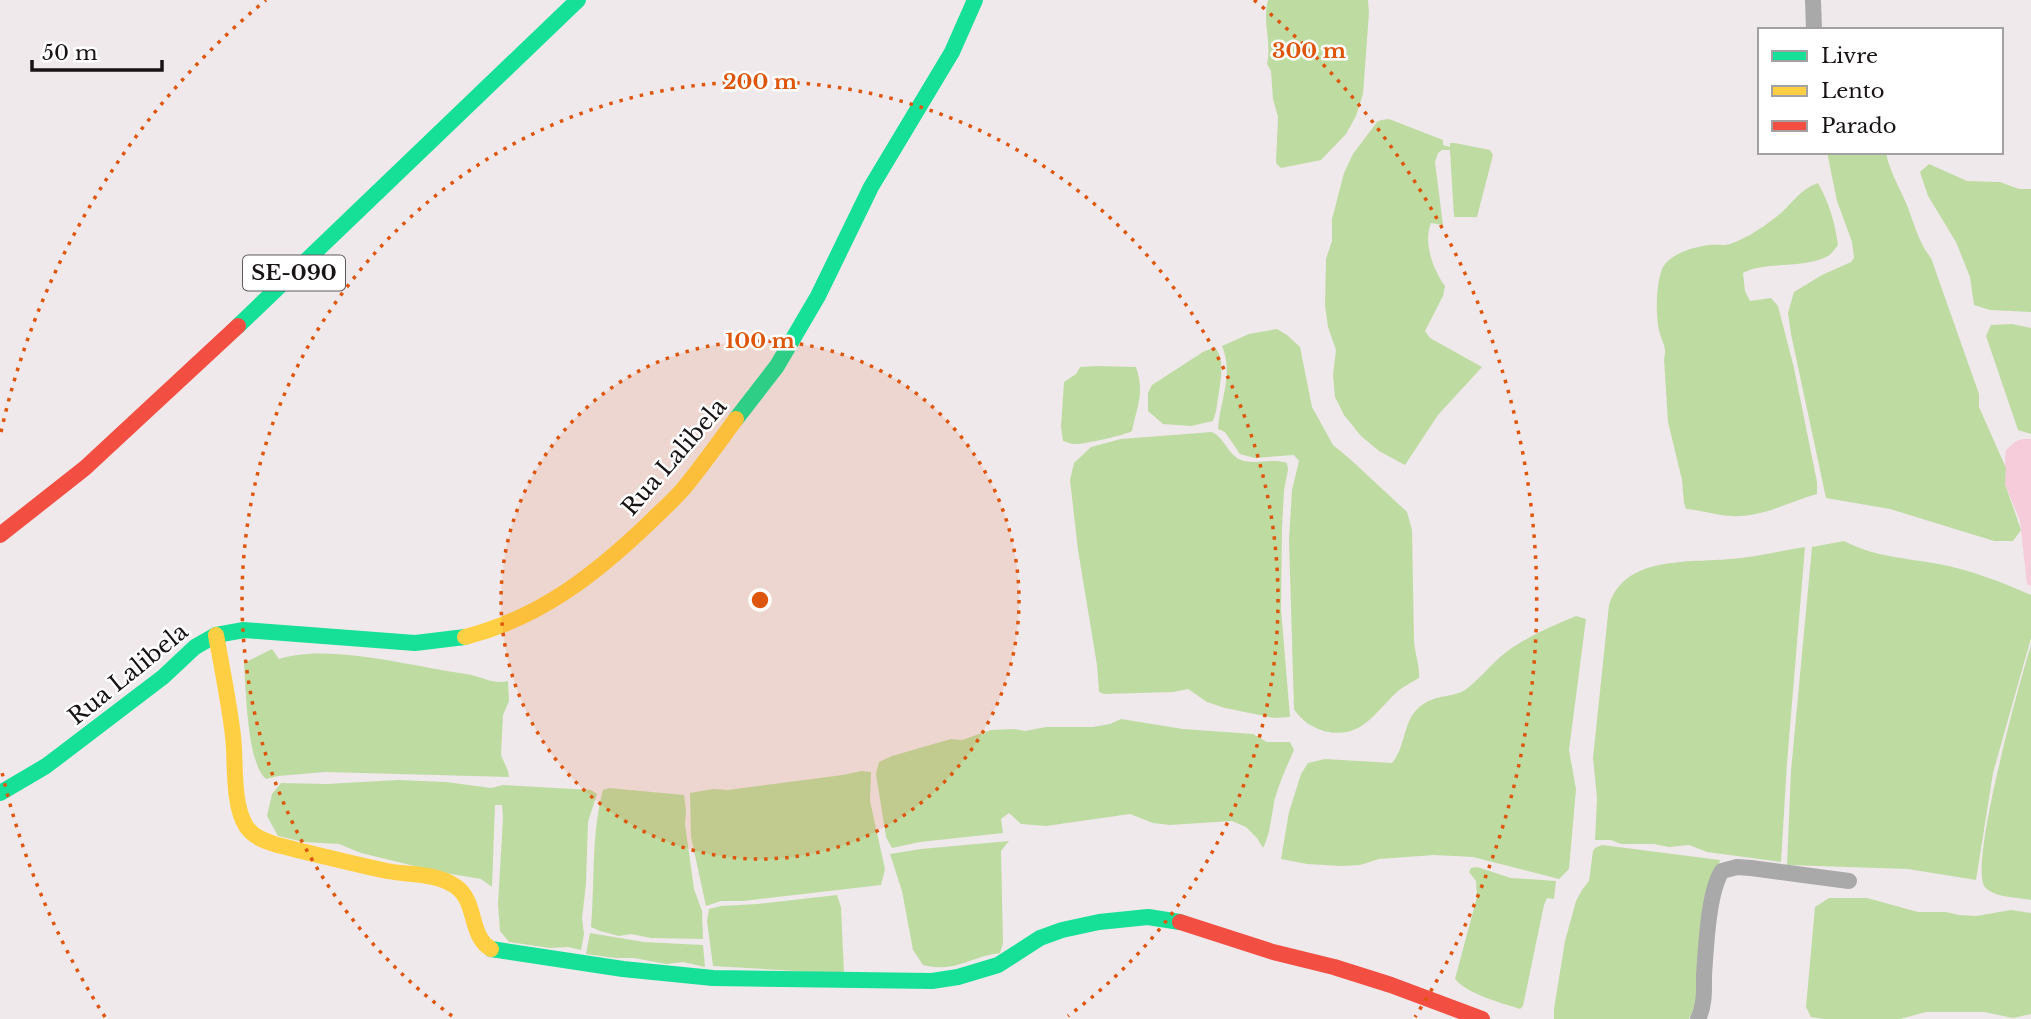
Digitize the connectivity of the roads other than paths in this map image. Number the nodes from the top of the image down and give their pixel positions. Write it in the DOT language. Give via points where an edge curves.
graph roads {
  1 [pos="578,0"];
  2 [pos="975,0"];
  3 [pos="1813,0"];
  4 [pos="1814,28"];
  5 [pos="0,535"];
  6 [pos="216,635"];
  7 [pos="0,793"];
  8 [pos="1849,881"];
  9 [pos="1482,1019"];
  10 [pos="1698,1019"];
  1 -- 5 [label="street, SE-090" via="120,437"];
  2 -- 6 [label="street, Rua Lalibela" via="952,52 871,187 818,296 777,366 682,489 622,548 558,598 473,636 415,643 253,631"];
  3 -- 4 [label="street"];
  6 -- 7 [label="street, Rua Lalibela" via="46,766"];
  6 -- 9 [label="street" via="240,808 248,830 277,845 452,884 468,898 480,941 493,950 722,979 932,981 998,965 1062,930 1148,917 1185,923 1334,967"];
  8 -- 10 [label="street" via="1737,867 1722,872 1710,918"];
}
